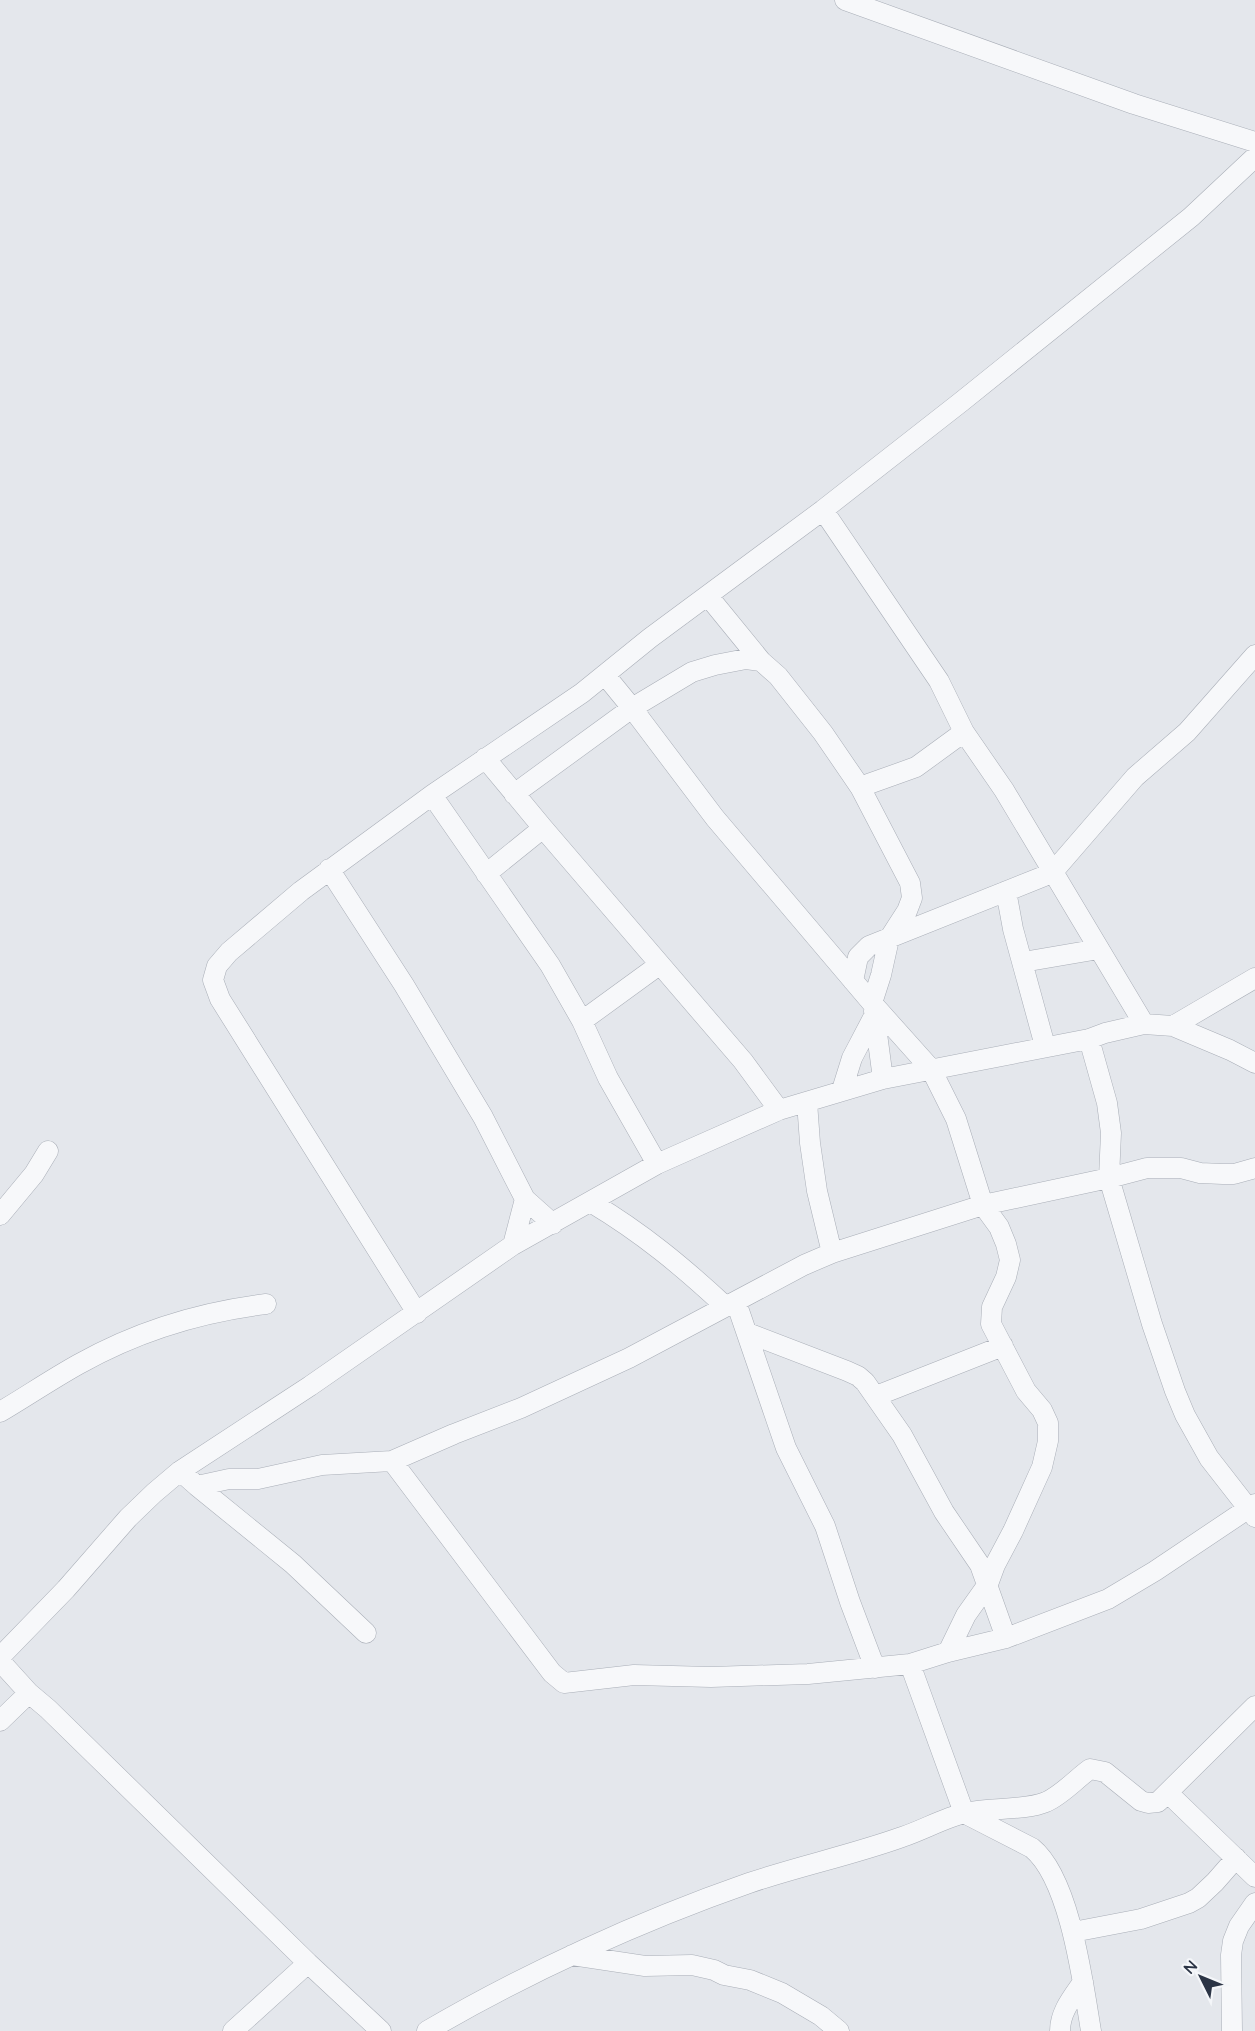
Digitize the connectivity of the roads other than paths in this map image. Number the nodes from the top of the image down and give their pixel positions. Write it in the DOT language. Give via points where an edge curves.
graph roads {
  1 [pos="845,0"];
  2 [pos="1255,142"];
  3 [pos="1255,157"];
  4 [pos="823,510"];
  5 [pos="708,596"];
  6 [pos="1255,655"];
  7 [pos="761,661"];
  8 [pos="605,675"];
  9 [pos="632,708"];
  10 [pos="964,732"];
  11 [pos="485,758"];
  12 [pos="860,787"];
  13 [pos="514,794"];
  14 [pos="432,795"];
  15 [pos="543,828"];
  16 [pos="329,869"];
  17 [pos="1052,873"];
  18 [pos="486,874"];
  19 [pos="1006,891"];
  20 [pos="889,939"];
  21 [pos="1099,949"];
  22 [pos="1023,962"];
  23 [pos="660,965"];
  24 [pos="1255,978"];
  25 [pos="853,981"];
  26 [pos="873,1008"];
  27 [pos="582,1021"];
  28 [pos="1144,1024"];
  29 [pos="1173,1026"];
  30 [pos="1089,1039"];
  31 [pos="1045,1046"];
  32 [pos="1255,1063"];
  33 [pos="931,1069"];
  34 [pos="883,1078"];
  35 [pos="842,1090"];
  36 [pos="807,1102"];
  37 [pos="780,1110"];
  38 [pos="48,1151"];
  39 [pos="657,1164"];
  40 [pos="1255,1168"];
  41 [pos="1109,1178"];
  42 [pos="525,1199"];
  43 [pos="592,1203"];
  44 [pos="983,1205"];
  45 [pos="0,1215"];
  46 [pos="553,1224"];
  47 [pos="513,1245"];
  48 [pos="832,1253"];
  49 [pos="704,1287"];
  50 [pos="266,1304"];
  51 [pos="731,1304"];
  52 [pos="417,1313"];
  53 [pos="707,1316"];
  54 [pos="748,1333"];
  55 [pos="1003,1346"];
  56 [pos="876,1396"];
  57 [pos="0,1412"];
  58 [pos="392,1461"];
  59 [pos="180,1471"];
  60 [pos="197,1486"];
  61 [pos="1252,1510"];
  62 [pos="988,1584"];
  63 [pos="366,1634"];
  64 [pos="1006,1638"];
  65 [pos="948,1652"];
  66 [pos="0,1659"];
  67 [pos="910,1664"];
  68 [pos="875,1668"];
  69 [pos="29,1693"];
  70 [pos="1255,1706"];
  71 [pos="0,1721"];
  72 [pos="1168,1793"];
  73 [pos="964,1813"];
  74 [pos="1236,1858"];
  75 [pos="1255,1878"];
  76 [pos="1255,1903"];
  77 [pos="1073,1932"];
  78 [pos="572,1955"];
  79 [pos="308,1963"];
  80 [pos="1083,1982"];
  81 [pos="233,2031"];
  82 [pos="381,2031"];
  83 [pos="427,2031"];
  84 [pos="839,2031"];
  85 [pos="1060,2031"];
  86 [pos="1091,2031"];
  87 [pos="1232,2031"];
  1 -- 2 [label="street" via="1134,104"];
  3 -- 4 [label="street" via="1191,217"];
  4 -- 5 [label="street"];
  4 -- 10 [label="street" via="919,648"];
  5 -- 7 [label="street"];
  5 -- 8 [label="street"];
  6 -- 17 [label="street" via="1186,732 1144,768"];
  7 -- 9 [label="street" via="746,659 701,669"];
  7 -- 12 [label="street" via="793,693"];
  8 -- 9 [label="street"];
  8 -- 11 [label="street"];
  9 -- 13 [label="street"];
  9 -- 25 [label="street" via="715,818"];
  10 -- 12 [label="street" via="916,766"];
  10 -- 17 [label="street" via="1004,790"];
  11 -- 13 [label="street"];
  11 -- 14 [label="street"];
  12 -- 20 [label="street" via="910,883 912,898"];
  13 -- 15 [label="street"];
  14 -- 16 [label="street"];
  14 -- 18 [label="street"];
  15 -- 18 [label="street"];
  15 -- 23 [label="street"];
  16 -- 42 [label="street" via="417,1005 483,1117"];
  16 -- 52 [label="street" via="229,952 217,966 213,980 239,1031"];
  17 -- 19 [label="street"];
  17 -- 21 [label="street"];
  18 -- 27 [label="street" via="550,965"];
  19 -- 20 [label="street"];
  19 -- 22 [label="street"];
  20 -- 25 [label="street" via="862,951"];
  20 -- 26 [label="street"];
  21 -- 22 [label="street"];
  21 -- 28 [label="street"];
  22 -- 31 [label="street"];
  23 -- 27 [label="street"];
  23 -- 37 [label="street"];
  24 -- 29 [label="street"];
  25 -- 26 [label="street"];
  26 -- 33 [label="street"];
  26 -- 34 [label="street"];
  26 -- 35 [label="street"];
  27 -- 39 [label="street" via="608,1078"];
  28 -- 29 [label="street"];
  28 -- 30 [label="street"];
  29 -- 32 [label="street"];
  30 -- 31 [label="street"];
  30 -- 41 [label="street" via="1107,1103 1111,1132"];
  31 -- 33 [label="street"];
  33 -- 34 [label="street"];
  33 -- 44 [label="street" via="957,1119"];
  34 -- 35 [label="street"];
  35 -- 36 [label="street"];
  36 -- 37 [label="street"];
  36 -- 48 [label="street" via="813,1166"];
  37 -- 39 [label="street"];
  38 -- 45 [label="street"];
  39 -- 43 [label="street"];
  40 -- 41 [label="street" via="1223,1174 1160,1167"];
  41 -- 44 [label="street"];
  41 -- 61 [label="street" via="1152,1324 1185,1415 1209,1458"];
  42 -- 46 [label="street"];
  42 -- 47 [label="street"];
  43 -- 46 [label="street"];
  43 -- 49 [label="street" via="637,1231"];
  44 -- 48 [label="street"];
  44 -- 55 [label="street" via="999,1227 1010,1260 992,1308 991,1324"];
  46 -- 47 [label="street"];
  47 -- 52 [label="street"];
  48 -- 51 [label="street"];
  49 -- 51 [label="street"];
  49 -- 53 [label="street"];
  50 -- 57 [label="street" via="206,1314 121,1343"];
  51 -- 53 [label="street"];
  51 -- 54 [label="street"];
  52 -- 59 [label="street"];
  53 -- 58 [label="street" via="521,1408"];
  54 -- 56 [label="street" via="858,1376"];
  54 -- 68 [label="street" via="786,1448 825,1526"];
  55 -- 56 [label="street"];
  55 -- 62 [label="street" via="1026,1391 1042,1410 1048,1423 1048,1441 1042,1467"];
  56 -- 62 [label="street" via="944,1512 972,1551"];
  58 -- 60 [label="street" via="322,1465 258,1479 229,1479"];
  58 -- 68 [label="street" via="552,1673 564,1683 634,1675 711,1677"];
  59 -- 60 [label="street"];
  59 -- 66 [label="street" via="128,1518"];
  60 -- 63 [label="street" via="293,1564"];
  61 -- 64 [label="street" via="1108,1599"];
  62 -- 64 [label="street"];
  62 -- 65 [label="street" via="966,1615"];
  64 -- 65 [label="street"];
  65 -- 67 [label="street"];
  66 -- 69 [label="street"];
  67 -- 68 [label="street"];
  67 -- 73 [label="street"];
  69 -- 71 [label="street"];
  69 -- 79 [label="street"];
  70 -- 72 [label="street"];
  72 -- 73 [label="street" via="1158,1802 1141,1801 1105,1772 1090,1769 1048,1801 1034,1806"];
  72 -- 74 [label="street"];
  73 -- 77 [label="street" via="1038,1853 1062,1898"];
  73 -- 78 [label="street" via="901,1838 749,1884"];
  74 -- 75 [label="street"];
  74 -- 77 [label="street" via="1189,1903"];
  76 -- 87 [label="street" via="1233,1941"];
  77 -- 80 [label="street"];
  78 -- 83 [label="street"];
  78 -- 84 [label="street" via="645,1966 692,1965 750,1980 782,1993"];
  79 -- 81 [label="street"];
  79 -- 82 [label="street"];
  80 -- 85 [label="street" via="1066,2006"];
  80 -- 86 [label="street"];
}
